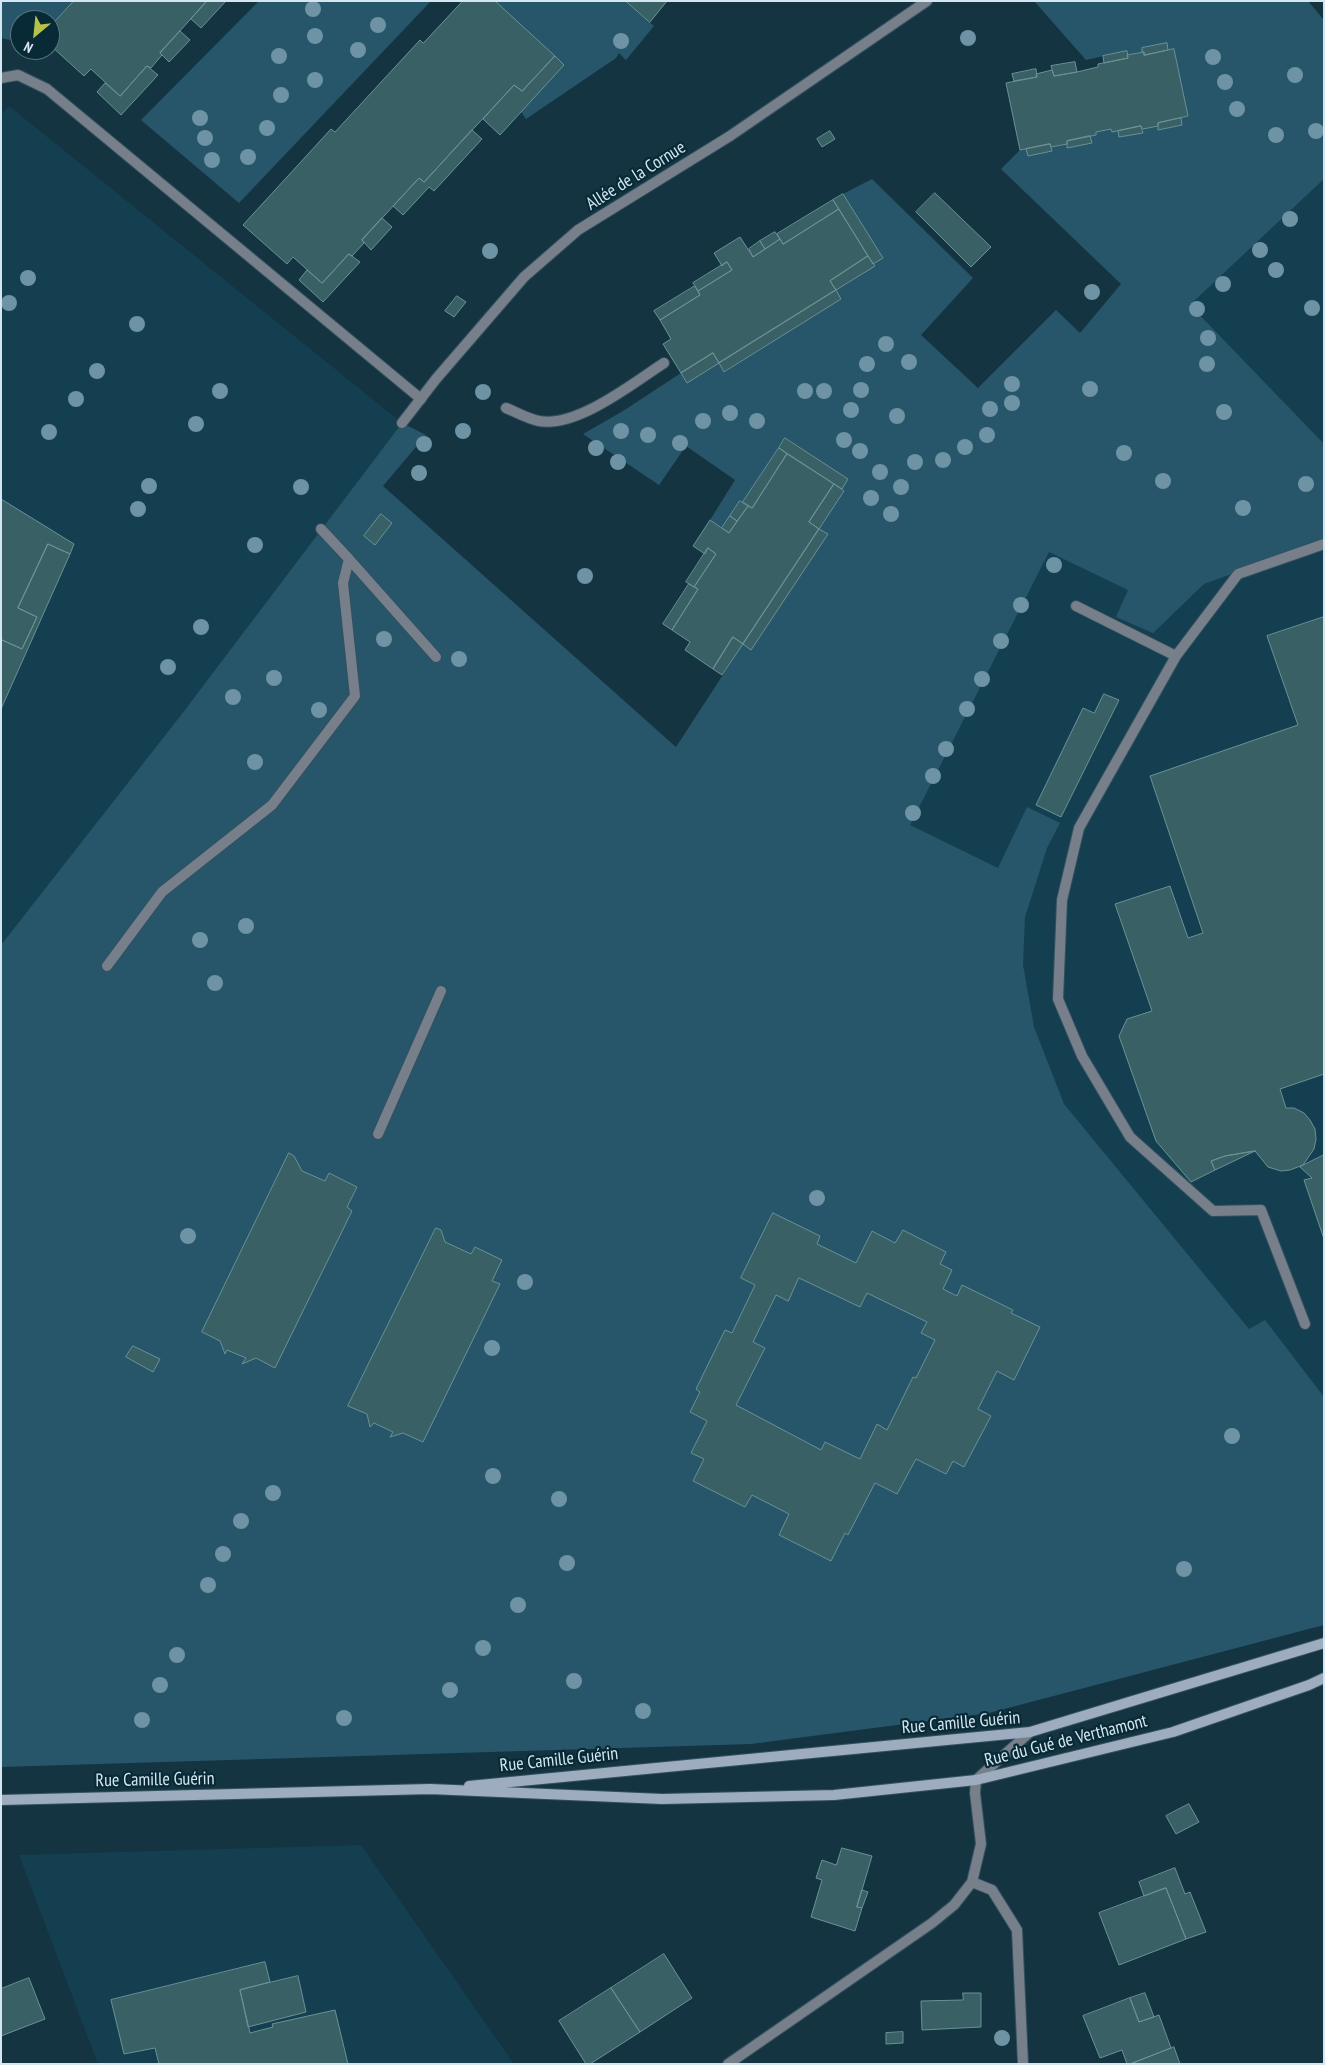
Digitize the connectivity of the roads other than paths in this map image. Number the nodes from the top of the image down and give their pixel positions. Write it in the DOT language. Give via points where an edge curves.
graph roads {
  1 [pos="922,3"];
  2 [pos="1,78"];
  3 [pos="664,363"];
  4 [pos="421,399"];
  5 [pos="506,408"];
  6 [pos="402,423"];
  7 [pos="321,530"];
  8 [pos="1324,544"];
  9 [pos="349,559"];
  10 [pos="1076,606"];
  11 [pos="1176,656"];
  12 [pos="436,657"];
  13 [pos="107,966"];
  14 [pos="441,991"];
  15 [pos="378,1134"];
  16 [pos="1305,1324"];
  17 [pos="1324,1643"];
  18 [pos="1324,1678"];
  19 [pos="1030,1732"];
  20 [pos="976,1780"];
  21 [pos="430,1790"];
  22 [pos="1,1800"];
  23 [pos="972,1882"];
  24 [pos="728,2064"];
  25 [pos="1023,2064"];
  1 -- 4 [label="street, Allée de la Cornue" via="730,136 578,230 524,277"];
  2 -- 4 [label="street" via="18,75 48,89"];
  3 -- 5 [label="street" via="586,413 539,421"];
  4 -- 6 [label="street, Allée de la Cornue"];
  7 -- 9 [label="street"];
  8 -- 11 [label="street" via="1238,574"];
  9 -- 12 [label="street"];
  9 -- 13 [label="street" via="343,583 355,696 272,805 162,892"];
  10 -- 11 [label="street"];
  11 -- 16 [label="street" via="1079,828 1062,900 1058,999 1082,1056 1130,1137 1213,1211 1261,1210"];
  14 -- 15 [label="street"];
  17 -- 19 [label="main road, Rue du Gué de Verthamont"];
  18 -- 20 [label="main road, Rue du Gué de Verthamont" via="1173,1732"];
  19 -- 20 [label="street, Rue Camille Guérin"];
  19 -- 21 [label="main road, Rue Camille Guérin"];
  20 -- 21 [label="main road, Rue Camille Guérin" via="834,1795 662,1799"];
  20 -- 23 [label="street, Rue du Gué de Verthamont" via="981,1844"];
  21 -- 22 [label="main road, Rue Camille Guérin"];
  23 -- 24 [label="street, Rue du Gué de Verthamont" via="932,1923"];
  23 -- 25 [label="street" via="992,1890 1017,1930"];
}
